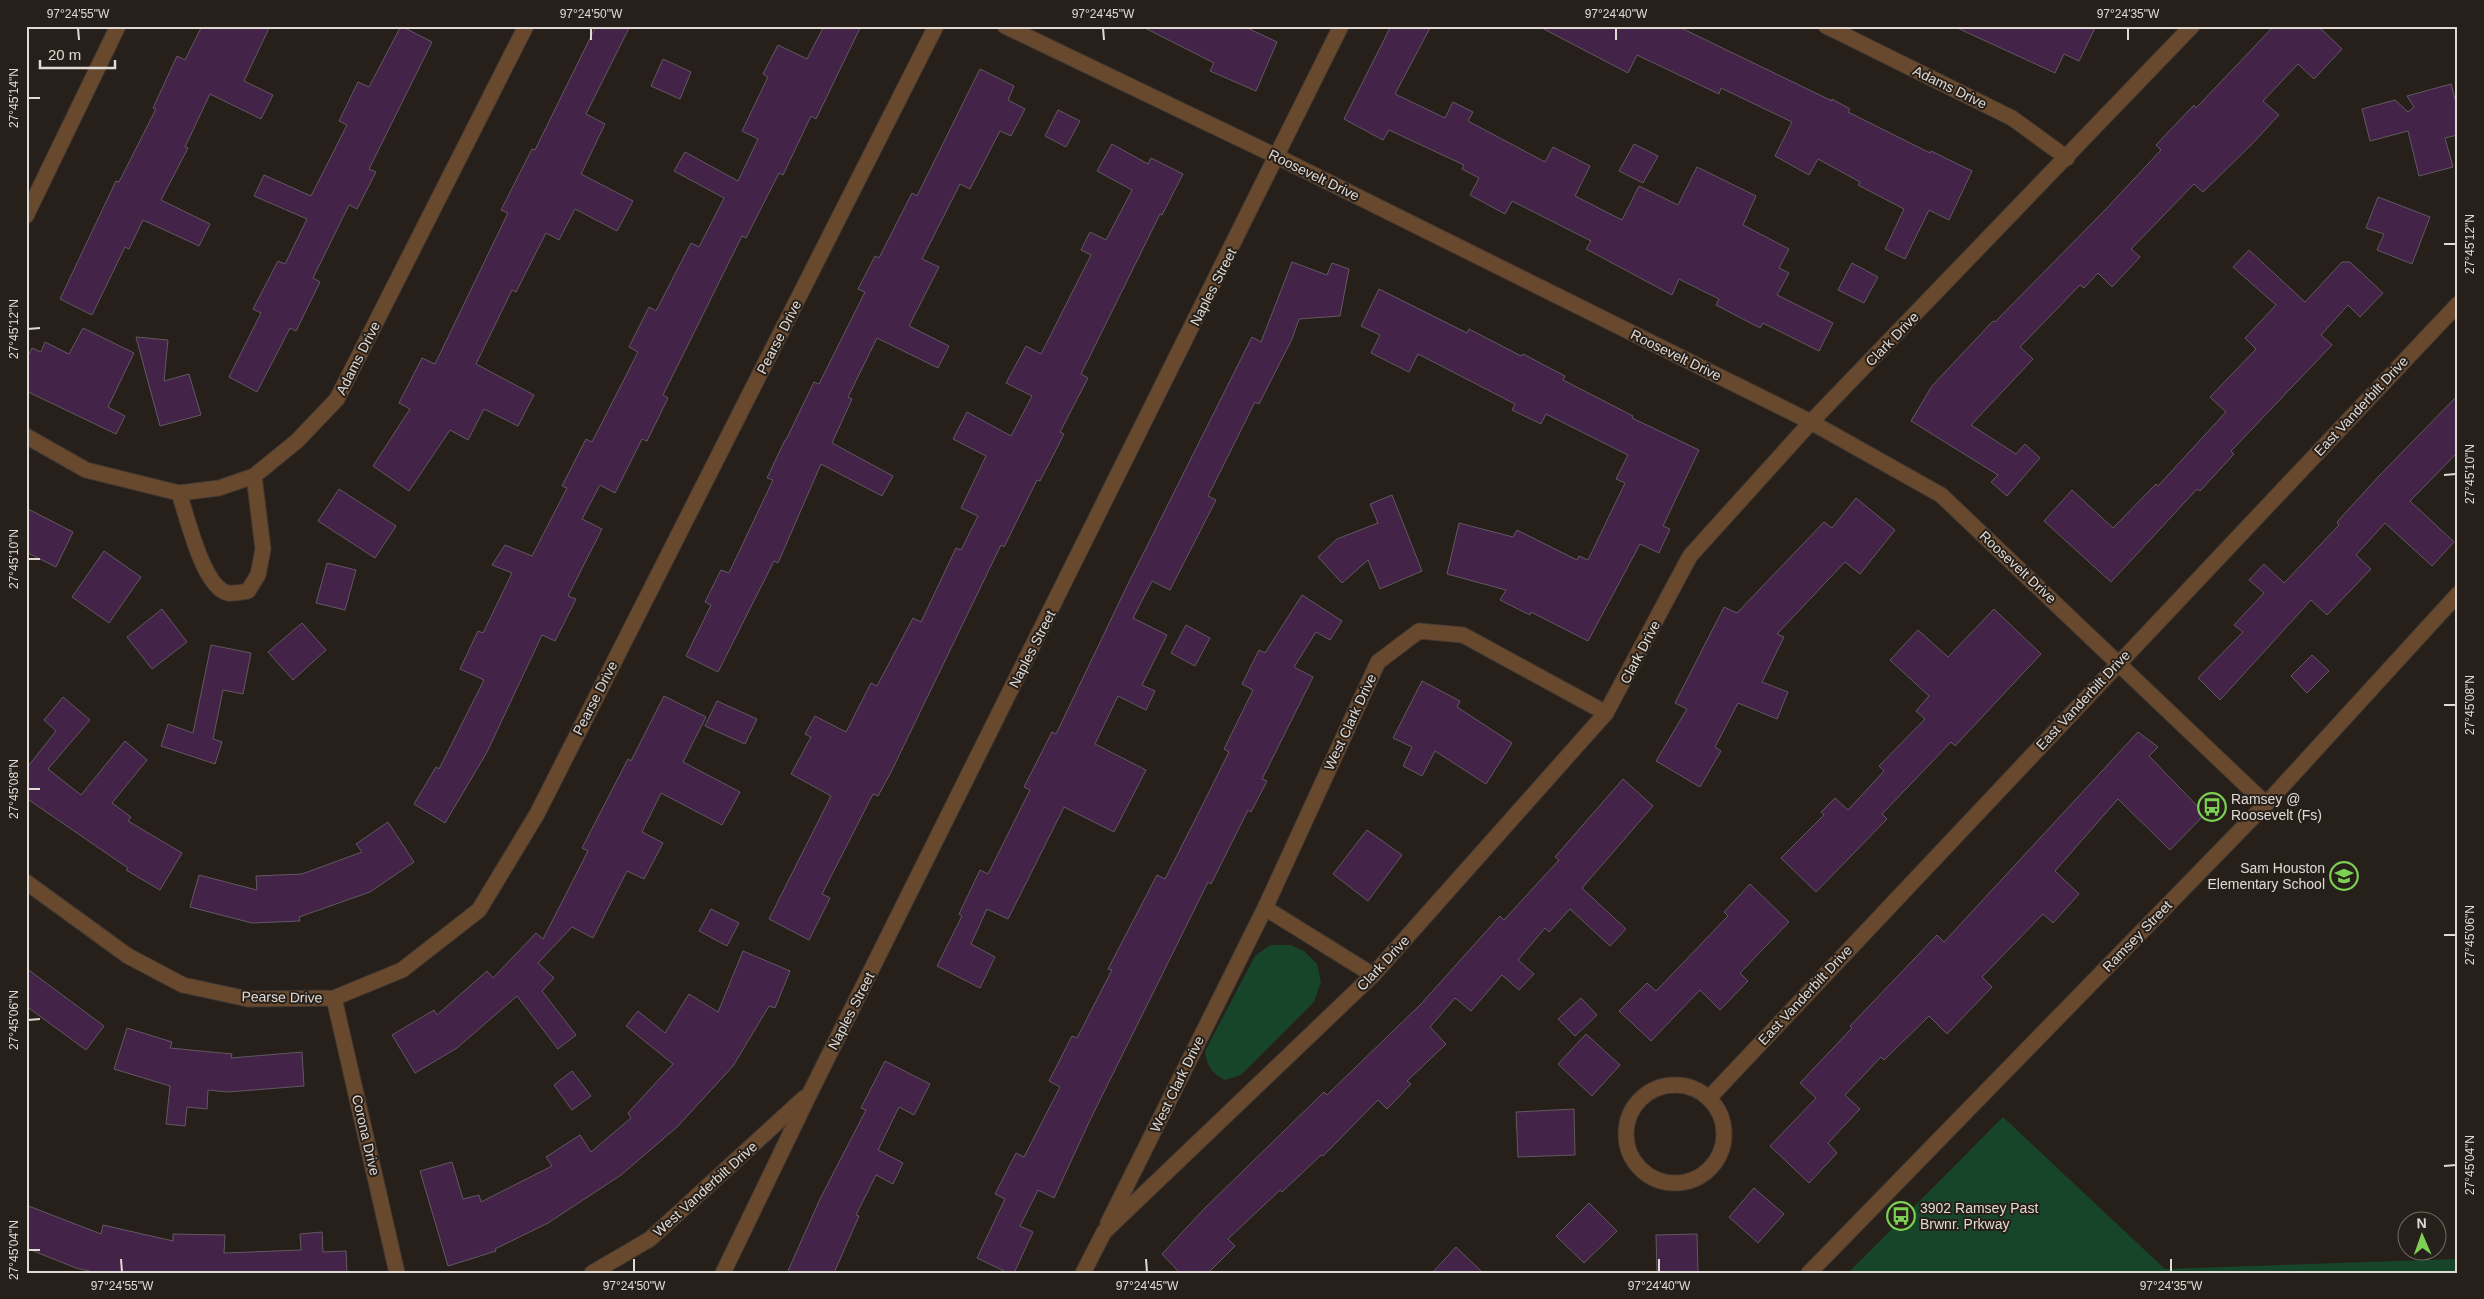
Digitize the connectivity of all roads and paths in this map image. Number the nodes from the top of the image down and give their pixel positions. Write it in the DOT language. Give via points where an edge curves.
graph roads {
  1 [pos="118,26"];
  2 [pos="526,26"];
  3 [pos="936,26"];
  4 [pos="1005,26"];
  5 [pos="1341,26"];
  6 [pos="1826,26"];
  7 [pos="2192,26"];
  8 [pos="1278,157"];
  9 [pos="2067,158"];
  10 [pos="26,216"];
  11 [pos="2458,304"];
  12 [pos="1811,422"];
  13 [pos="26,436"];
  14 [pos="254,476"];
  15 [pos="179,493"];
  16 [pos="2458,594"];
  17 [pos="2118,662"];
  18 [pos="1606,713"];
  19 [pos="2266,804"];
  20 [pos="26,882"];
  21 [pos="1264,908"];
  22 [pos="1374,975"];
  23 [pos="334,998"];
  24 [pos="810,1093"];
  25 [pos="1709,1098"];
  26 [pos="1104,1232"];
  27 [pos="398,1273"];
  28 [pos="592,1273"];
  29 [pos="723,1273"];
  30 [pos="1084,1273"];
  31 [pos="1810,1273"];
  1 -- 10 [label="street"];
  2 -- 14 [label="street, Adams Drive" via="337,399 297,441"];
  3 -- 23 [label="street, Pearse Drive" via="537,814 479,910 402,970"];
  4 -- 8 [label="street, Roosevelt Drive"];
  5 -- 8 [label="street, Naples Street"];
  6 -- 9 [label="street, Adams Drive" via="2012,118"];
  7 -- 9 [label="street, Clark Drive"];
  8 -- 12 [label="street, Roosevelt Drive"];
  8 -- 24 [label="street, Naples Street"];
  9 -- 12 [label="street, Clark Drive"];
  11 -- 17 [label="street, East Vanderbilt Drive"];
  12 -- 17 [label="street, Roosevelt Drive" via="1941,495"];
  12 -- 18 [label="street, Clark Drive" via="1690,556"];
  13 -- 15 [label="street, Adams Drive" via="86,470"];
  14 -- 15 [label="street, Adams Drive" via="219,488"];
  14 -- 15 [label="street" via="263,549 258,575 248,591 228,593 216,586 203,566"];
  16 -- 19 [label="street, Ramsey Street"];
  17 -- 19 [label="street, Roosevelt Drive"];
  17 -- 25 [label="street, East Vanderbilt Drive"];
  18 -- 21 [label="street, West Clark Drive" via="1463,635 1419,631 1378,662"];
  18 -- 22 [label="street, Clark Drive"];
  19 -- 31 [label="street, Ramsey Street"];
  20 -- 23 [label="street, Pearse Drive" via="128,956 183,985 248,999"];
  21 -- 22 [label="street"];
  21 -- 26 [label="street, West Clark Drive"];
  22 -- 26 [label="street, Clark Drive"];
  23 -- 27 [label="street, Corona Drive"];
  24 -- 28 [label="street, West Vanderbilt Drive" via="650,1239"];
  24 -- 29 [label="street, Naples Street"];
  25 -- 25 [label="street" via="1684,1085 1664,1087 1644,1095 1628,1118 1626,1132 1627,1146 1642,1170 1667,1182 1687,1181 1706,1172 1719,1156 1725,1136 1724,1122"];
  26 -- 30 [label="street, Clark Drive"];
}
